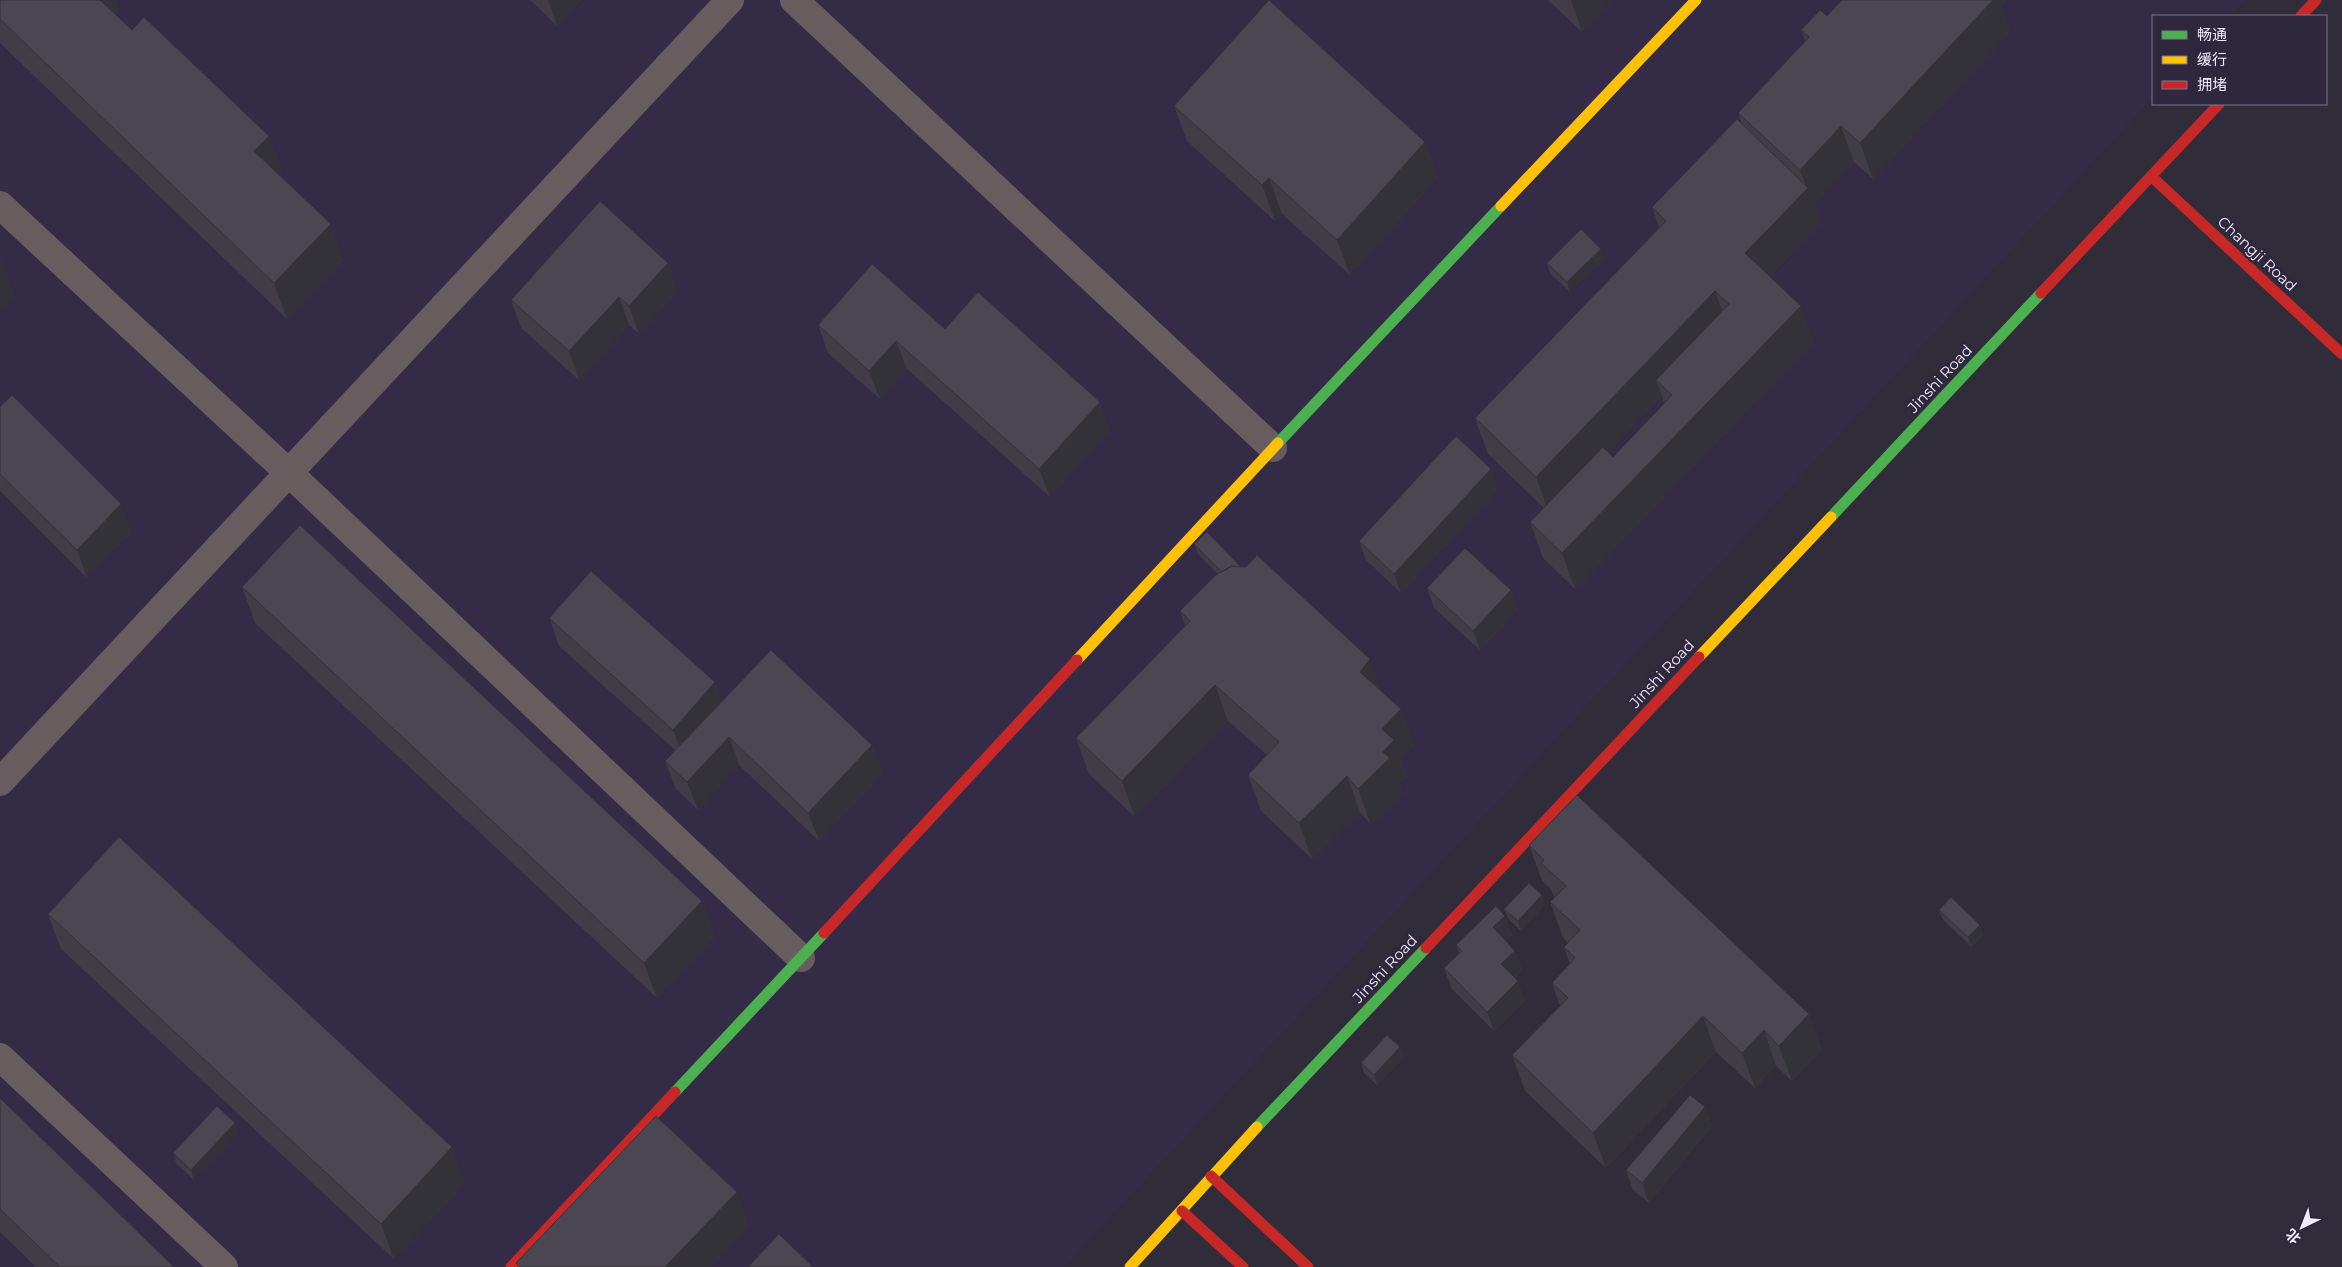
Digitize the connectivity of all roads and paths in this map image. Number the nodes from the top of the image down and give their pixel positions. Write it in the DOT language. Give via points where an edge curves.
graph roads {
  1 [pos="730,0"];
  2 [pos="794,0"];
  3 [pos="1696,0"];
  4 [pos="2316,0"];
  5 [pos="2302,15"];
  6 [pos="2218,105"];
  7 [pos="2152,176"];
  8 [pos="0,205"];
  9 [pos="2342,354"];
  10 [pos="1273,448"];
  11 [pos="288,472"];
  12 [pos="0,782"];
  13 [pos="801,958"];
  14 [pos="0,1057"];
  15 [pos="1211,1176"];
  16 [pos="1182,1211"];
  17 [pos="224,1267"];
  18 [pos="511,1267"];
  19 [pos="1130,1267"];
  20 [pos="1243,1267"];
  21 [pos="1308,1267"];
  1 -- 11 [label="street"];
  2 -- 10 [label="street"];
  3 -- 10 [label="street"];
  4 -- 5 [label="street"];
  6 -- 7 [label="street, Jinshi Road"];
  7 -- 9 [label="street, Changji Road"];
  7 -- 15 [label="street, Jinshi Road"];
  8 -- 11 [label="street"];
  10 -- 13 [label="street"];
  11 -- 12 [label="street"];
  11 -- 13 [label="street"];
  13 -- 18 [label="street"];
  14 -- 17 [label="street"];
  15 -- 16 [label="street, Jinshi Road"];
  15 -- 21 [label="street"];
  16 -- 19 [label="street, Jinshi Road"];
  16 -- 20 [label="street"];
}
